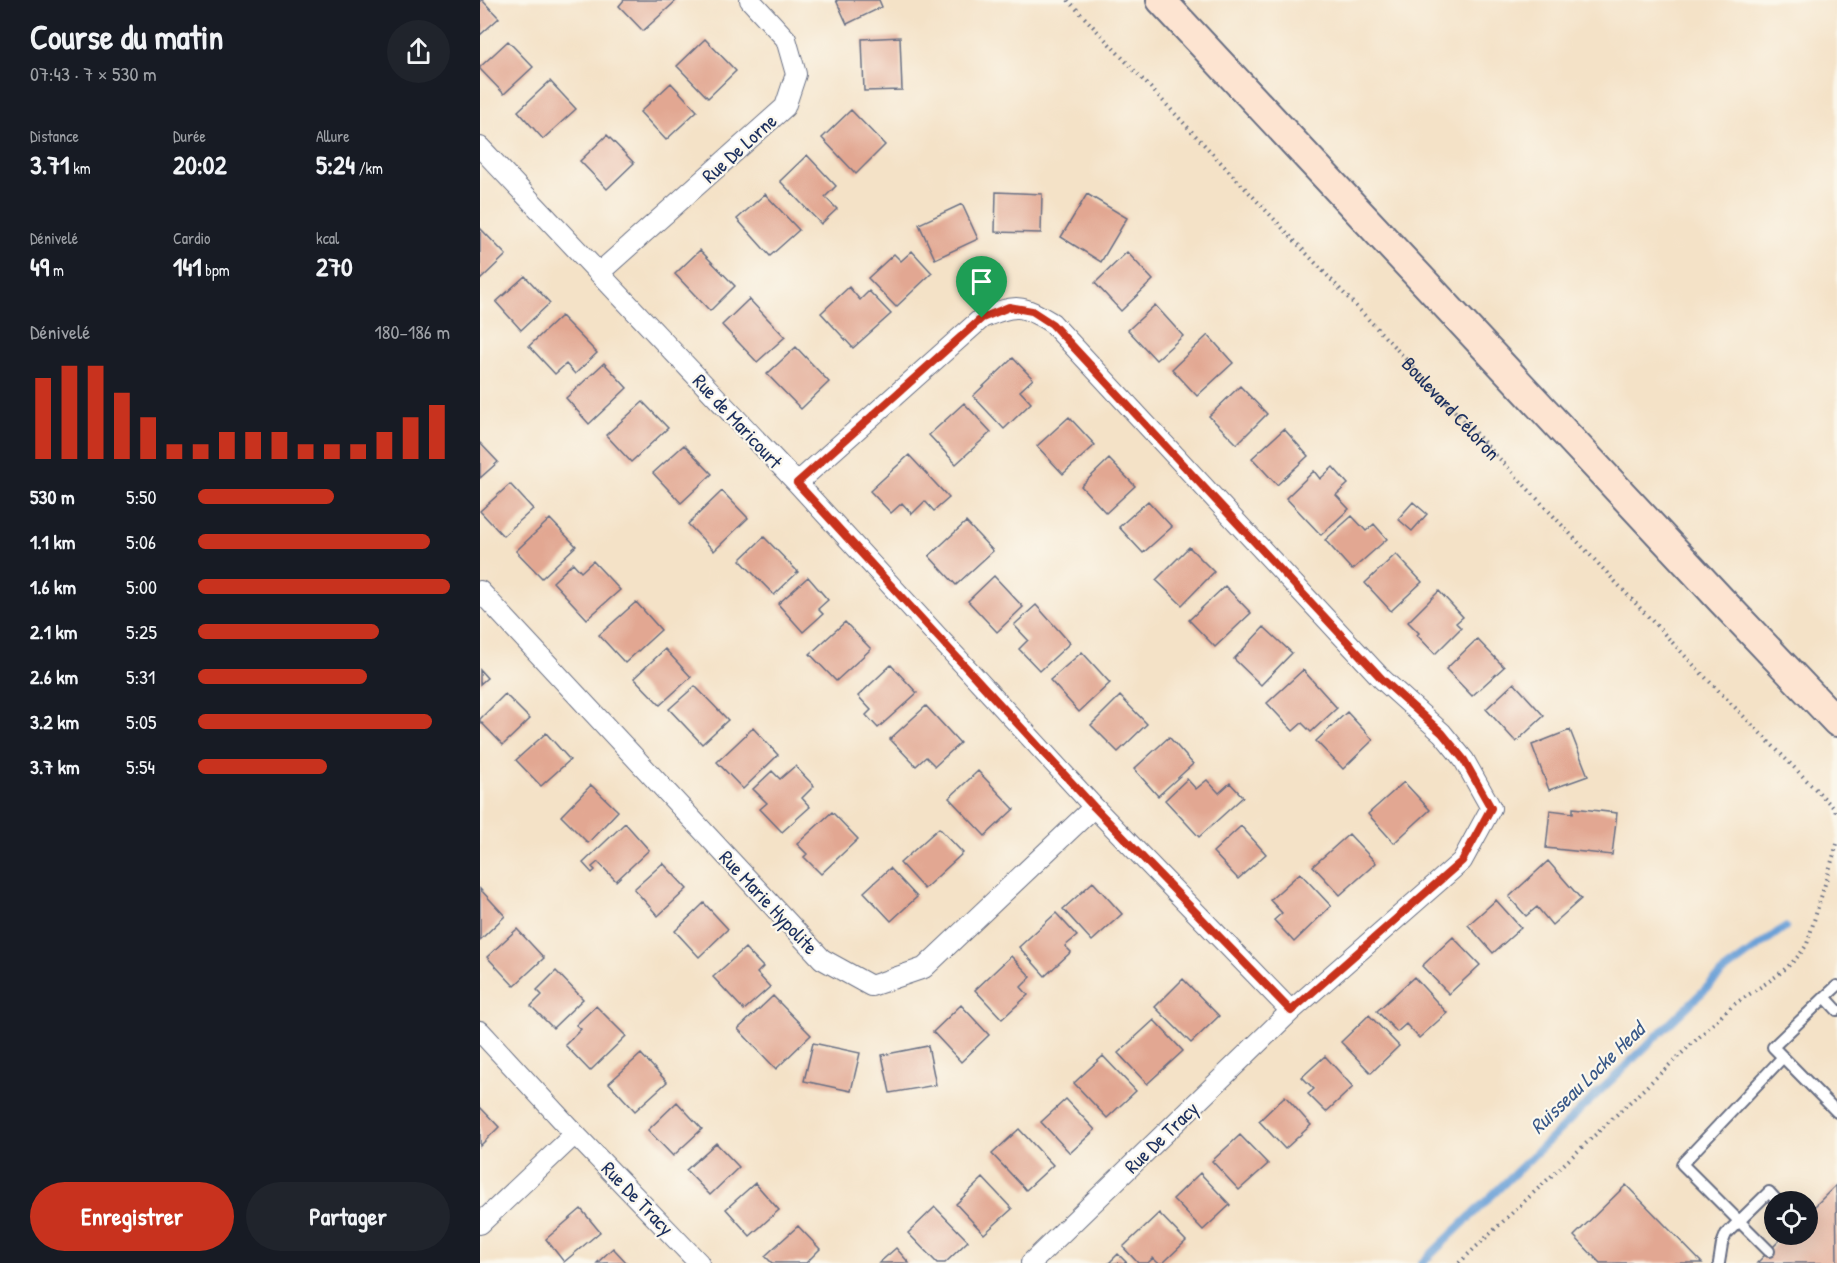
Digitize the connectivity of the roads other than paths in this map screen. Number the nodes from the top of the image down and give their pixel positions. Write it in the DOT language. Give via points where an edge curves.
graph roads {
  1 [pos="750,0"];
  2 [pos="1161,0"];
  3 [pos="480,147"];
  4 [pos="600,272"];
  5 [pos="797,483"];
  6 [pos="480,591"];
  7 [pos="1837,722"];
  8 [pos="1094,807"];
  9 [pos="1837,986"];
  10 [pos="1825,997"];
  11 [pos="1837,1010"];
  12 [pos="1291,1011"];
  13 [pos="480,1031"];
  14 [pos="1783,1057"];
  15 [pos="1837,1112"];
  16 [pos="575,1134"];
  17 [pos="1764,1197"];
  18 [pos="1740,1221"];
  19 [pos="480,1224"];
  20 [pos="1769,1251"];
  21 [pos="699,1263"];
  22 [pos="1031,1263"];
  23 [pos="1719,1263"];
  1 -- 4 [label="street, Rue De Lorne" via="786,39 796,74 784,107"];
  2 -- 7 [label="street"];
  3 -- 4 [label="street, Rue de Maricourt"];
  4 -- 5 [label="street, Rue de Maricourt"];
  5 -- 8 [label="street, Rue de Maricourt"];
  5 -- 12 [label="street, Rue De Tracy" via="982,318 1009,307 1032,311 1052,324 1382,679 1442,733 1464,760 1491,808 1462,861"];
  6 -- 8 [label="street, Rue Marie Hypolite" via="822,959 871,986 924,968"];
  8 -- 12 [label="street, Rue de Maricourt"];
  9 -- 10 [label="lane"];
  10 -- 11 [label="lane"];
  10 -- 14 [label="lane" via="1773,1047"];
  12 -- 22 [label="street, Rue De Tracy"];
  13 -- 16 [label="street, Rue De Tracy"];
  14 -- 15 [label="lane"];
  14 -- 18 [label="lane" via="1682,1164"];
  16 -- 19 [label="street"];
  16 -- 21 [label="street, Rue De Tracy"];
  17 -- 18 [label="lane"];
  18 -- 20 [label="lane"];
  18 -- 23 [label="lane" via="1726,1234"];
}
